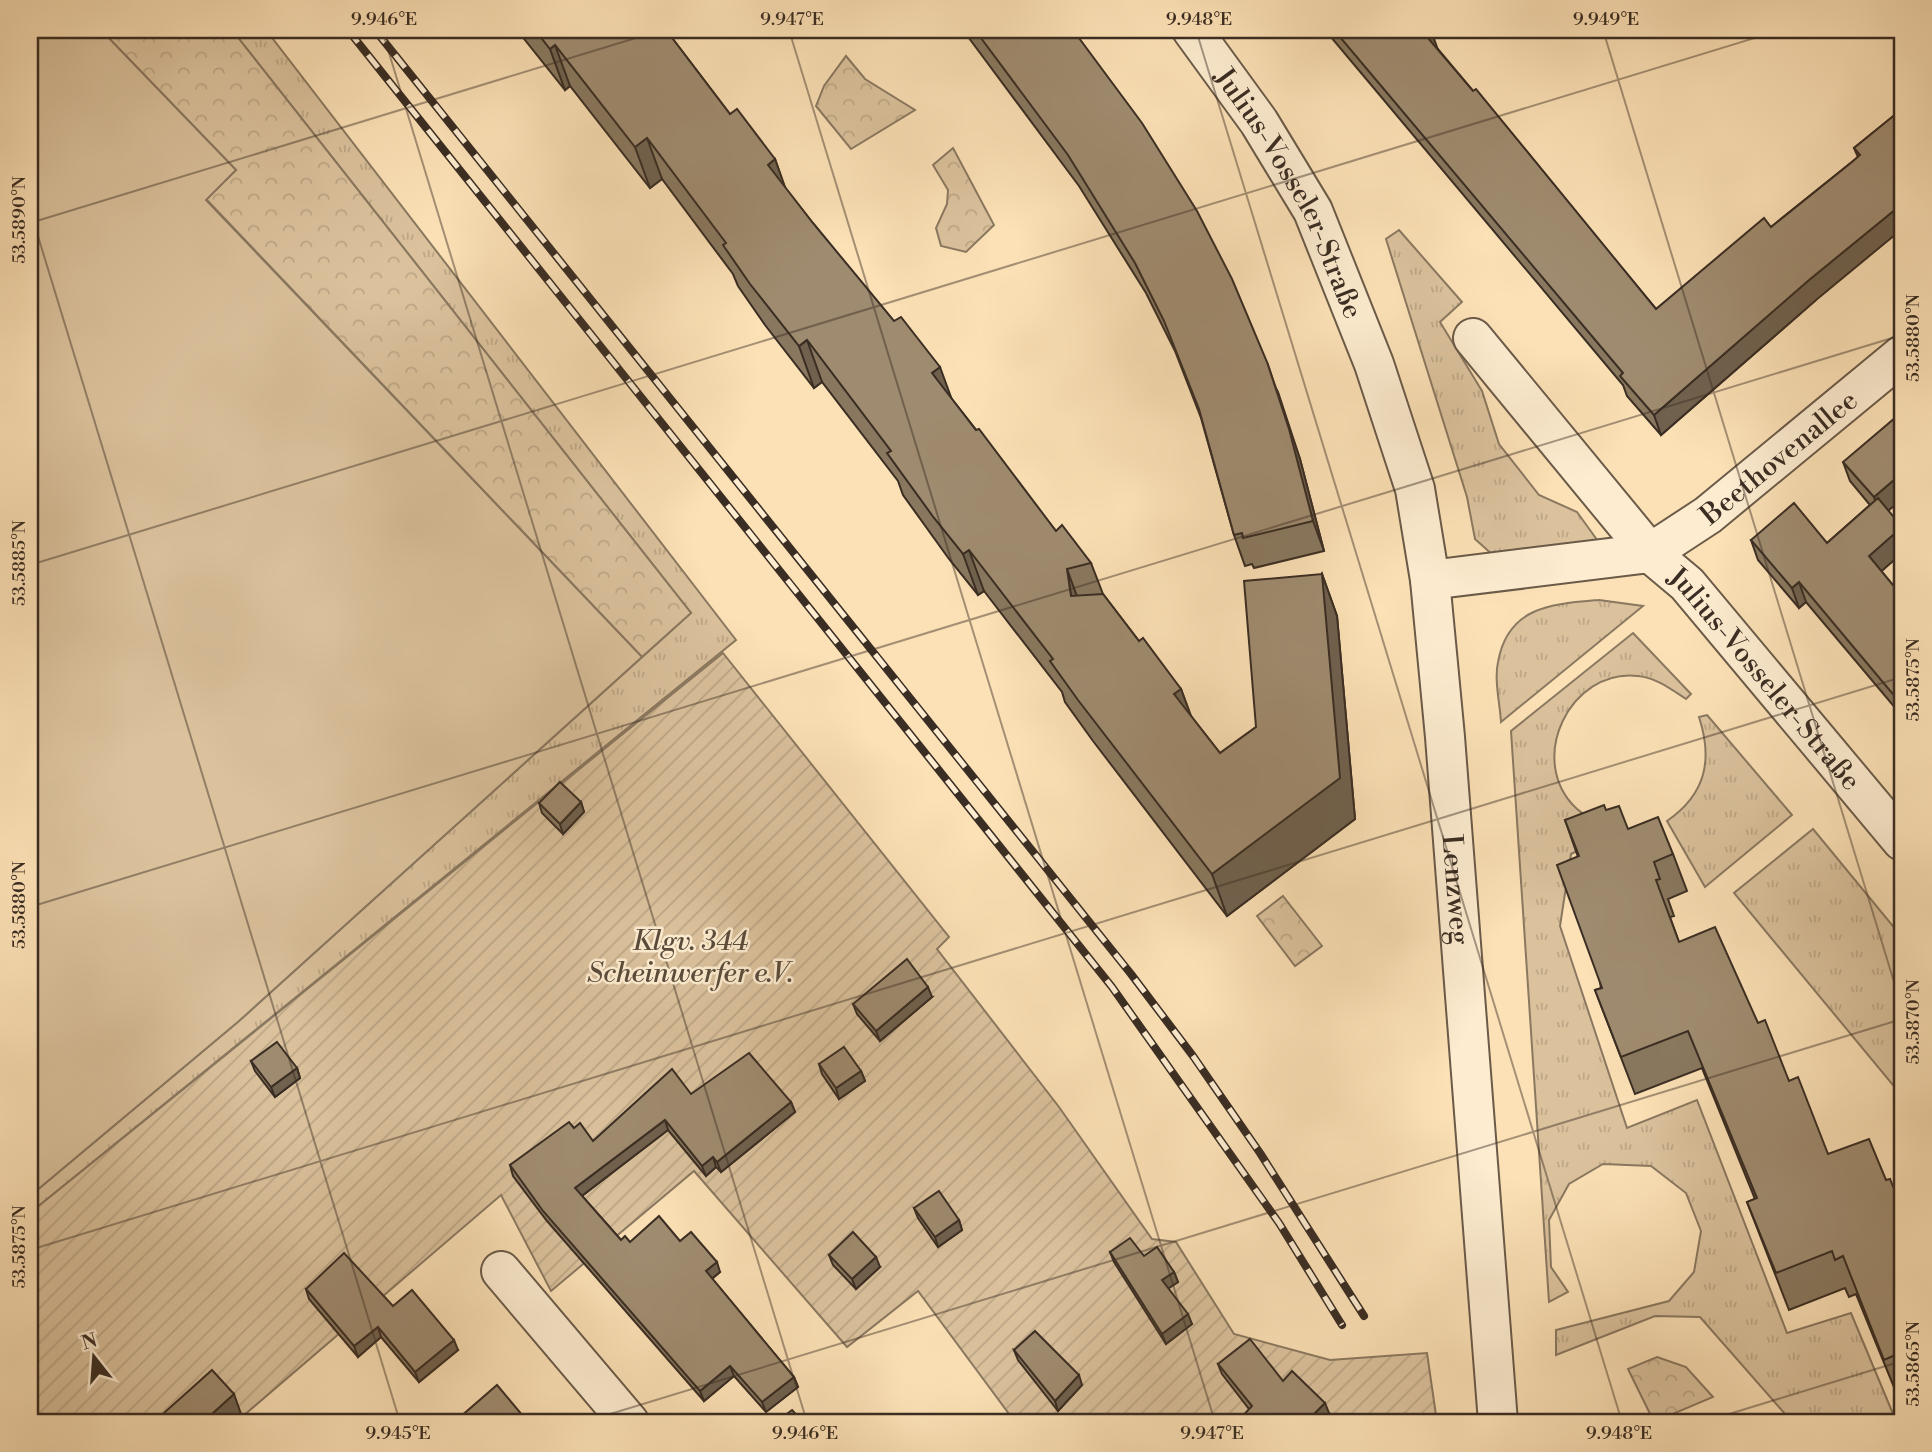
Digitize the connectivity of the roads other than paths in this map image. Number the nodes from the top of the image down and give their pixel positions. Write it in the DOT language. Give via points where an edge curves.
graph roads {
  1 [pos="1192,30"];
  2 [pos="1473,338"];
  3 [pos="1902,355"];
  4 [pos="1374,364"];
  5 [pos="1650,553"];
  6 [pos="1430,580"];
  7 [pos="1902,841"];
  8 [pos="501,1271"];
  9 [pos="629,1422"];
  10 [pos="1498,1422"];
  1 -- 4 [label="street, Julius-Vosseler-Straße" via="1259,122 1313,211"];
  2 -- 5 [label="street, Julius-Vosseler-Straße"];
  3 -- 5 [label="street, Beethovenallee" via="1708,515"];
  4 -- 6 [label="street, Lenzweg" via="1415,489"];
  5 -- 6 [label="street, Julius-Vosseler-Straße"];
  5 -- 7 [label="street, Julius-Vosseler-Straße" via="1687,584"];
  6 -- 10 [label="street, Lenzweg"];
  8 -- 9 [label="street"];
}
